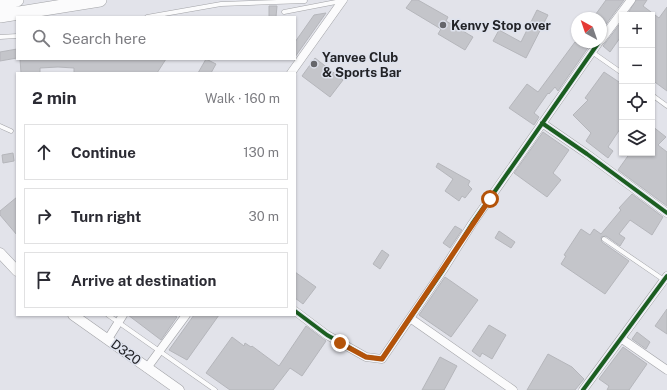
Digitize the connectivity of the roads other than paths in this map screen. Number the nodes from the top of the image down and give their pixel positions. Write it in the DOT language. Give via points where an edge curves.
graph roads {
  1 [pos="17,0"];
  2 [pos="100,0"];
  3 [pos="305,0"];
  4 [pos="344,0"];
  5 [pos="631,0"];
  6 [pos="0,4"];
  7 [pos="304,8"];
  8 [pos="284,12"];
  9 [pos="0,16"];
  10 [pos="153,16"];
  11 [pos="607,32"];
  12 [pos="16,36"];
  13 [pos="0,37"];
  14 [pos="595,48"];
  15 [pos="592,52"];
  16 [pos="619,71"];
  17 [pos="292,72"];
  18 [pos="655,97"];
  19 [pos="667,106"];
  20 [pos="542,123"];
  21 [pos="0,126"];
  22 [pos="11,131"];
  23 [pos="667,213"];
  24 [pos="604,239"];
  25 [pos="0,253"];
  26 [pos="16,270"];
  27 [pos="666,278"];
  28 [pos="296,312"];
  29 [pos="74,316"];
  30 [pos="185,316"];
  31 [pos="121,318"];
  32 [pos="410,318"];
  33 [pos="108,339"];
  34 [pos="622,339"];
  35 [pos="160,351"];
  36 [pos="147,368"];
  37 [pos="667,370"];
  38 [pos="179,390"];
  39 [pos="215,390"];
  40 [pos="512,390"];
  41 [pos="583,390"];
  1 -- 6 [label="highway"];
  2 -- 9 [label="highway"];
  3 -- 7 [label="lane"];
  3 -- 10 [label="lane" via="221,4"];
  4 -- 7 [label="lane"];
  4 -- 17 [label="street"];
  5 -- 11 [label="street"];
  7 -- 8 [label="lane"];
  12 -- 13 [label="lane"];
  14 -- 15 [label="street"];
  15 -- 16 [label="lane"];
  15 -- 20 [label="street"];
  18 -- 19 [label="lane"];
  20 -- 23 [label="street"];
  20 -- 32 [label="street"];
  21 -- 22 [label="lane"];
  24 -- 27 [label="lane"];
  25 -- 26 [label="street"];
  27 -- 34 [label="street"];
  28 -- 32 [label="street" via="327,336 366,357 382,359"];
  29 -- 33 [label="street, D320 / D320"];
  30 -- 35 [label="street"];
  31 -- 33 [label="street"];
  31 -- 35 [label="lane"];
  32 -- 40 [label="street"];
  33 -- 36 [label="street, D320 / D320"];
  34 -- 37 [label="street"];
  34 -- 41 [label="street"];
  35 -- 36 [label="street"];
  35 -- 39 [label="lane"];
  36 -- 38 [label="street, D320 / D320"];
}
